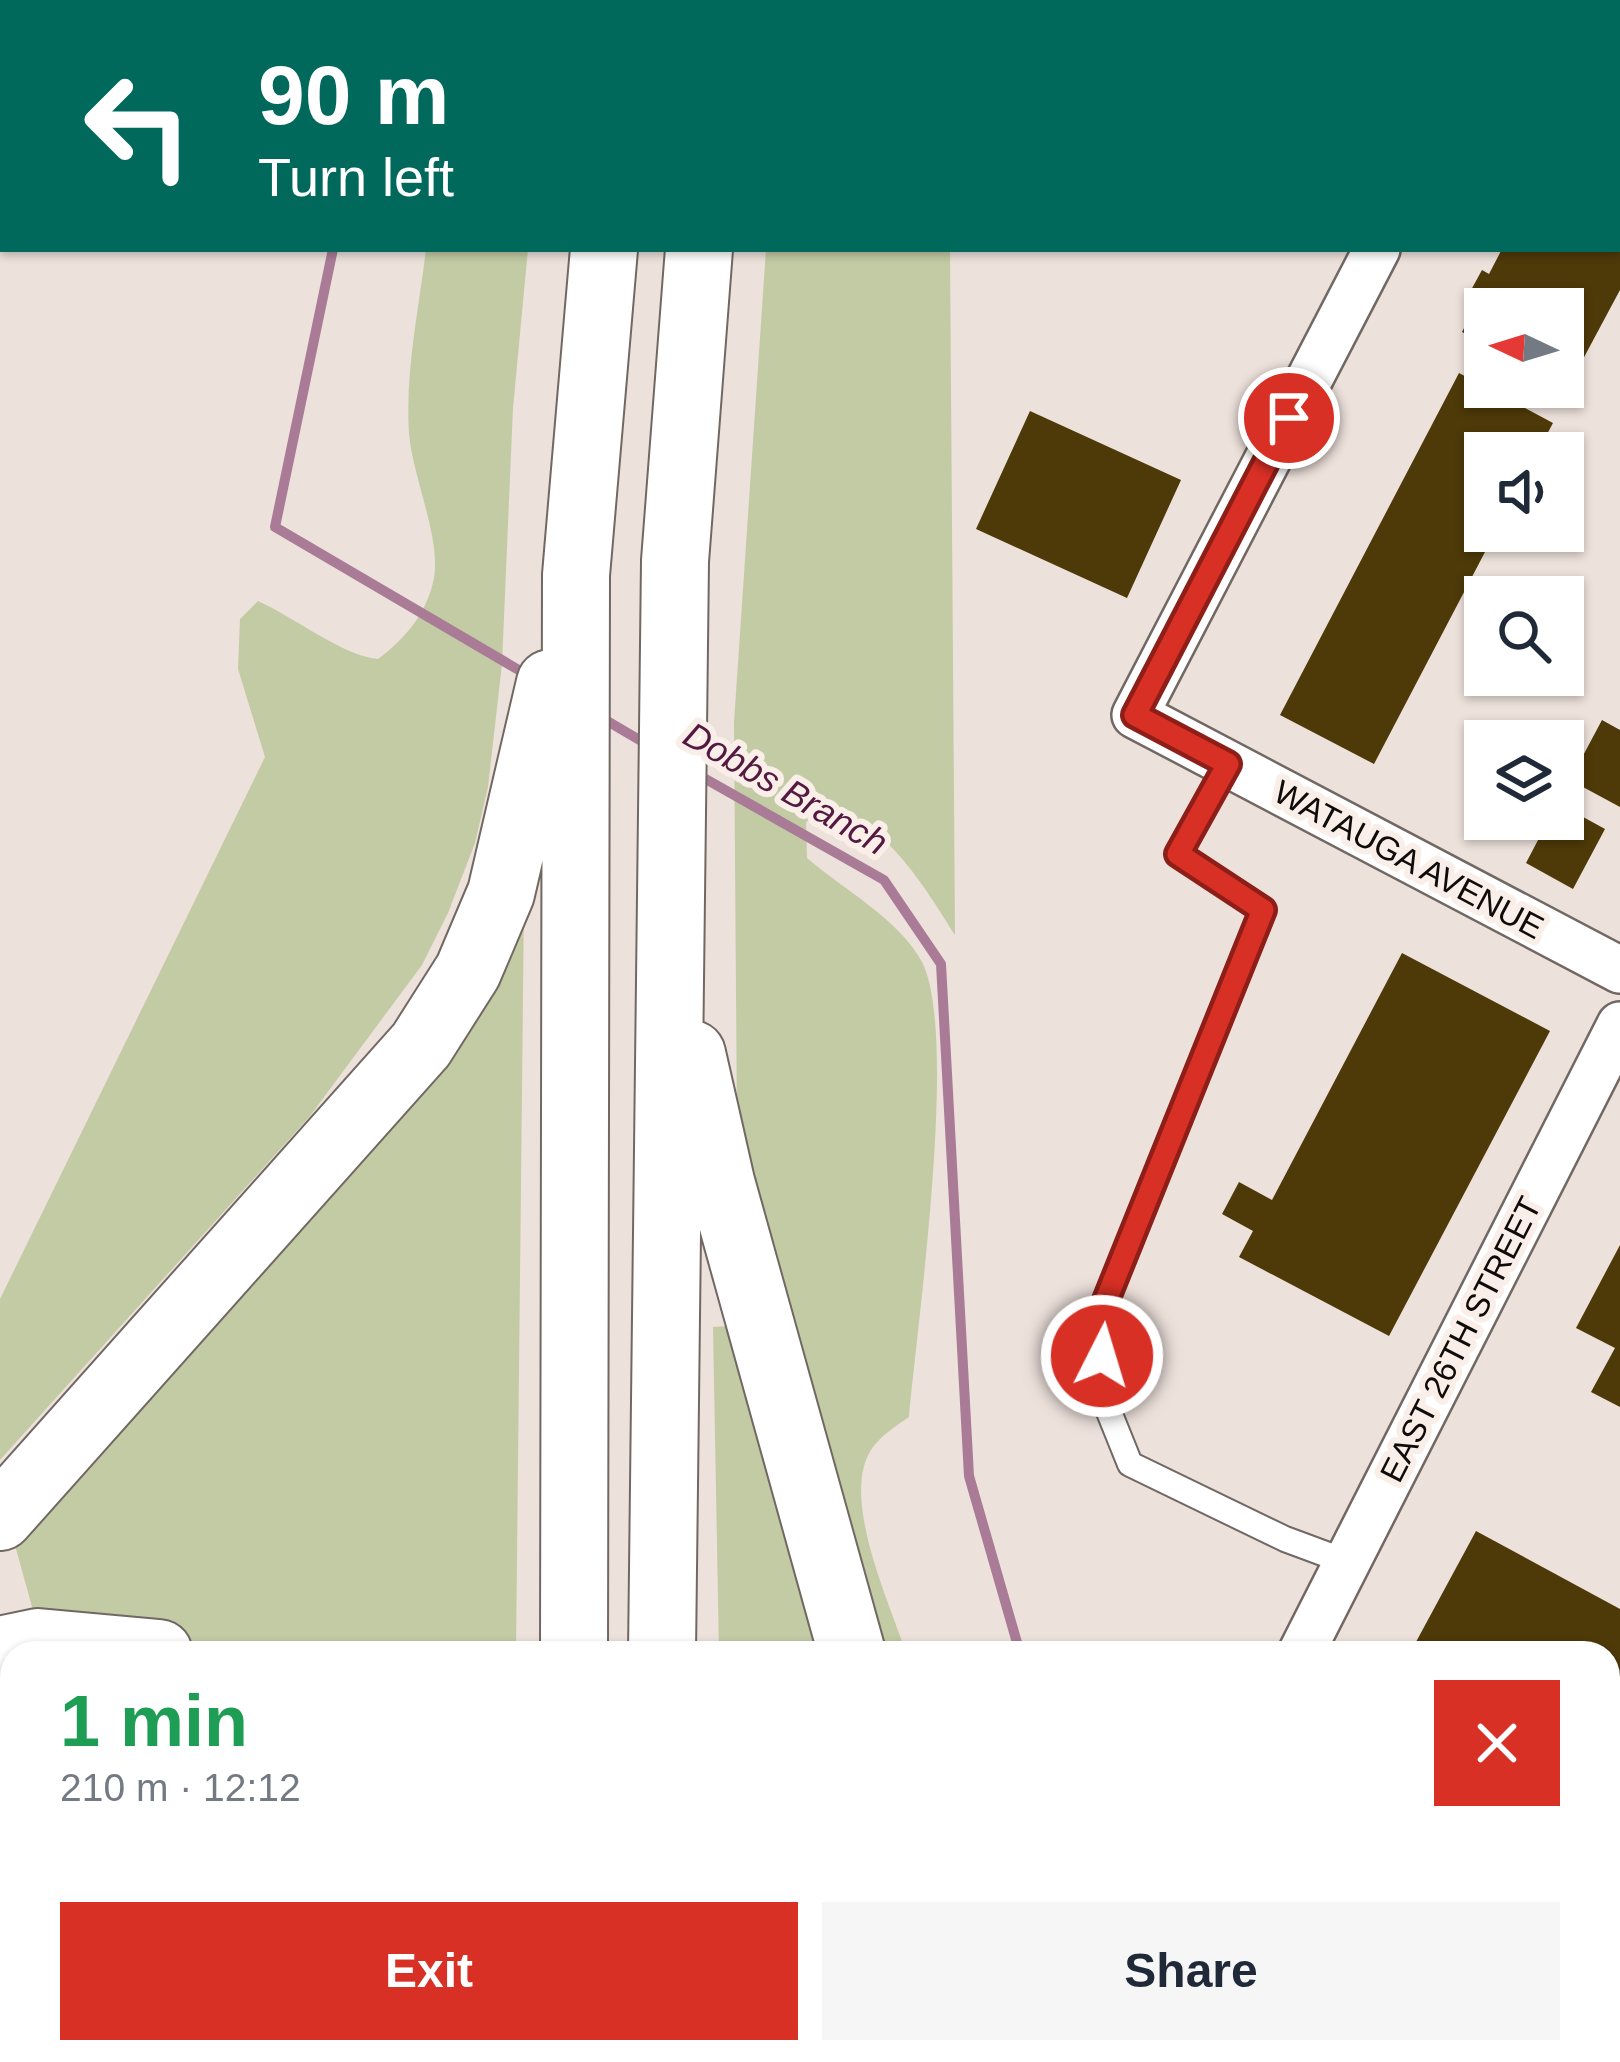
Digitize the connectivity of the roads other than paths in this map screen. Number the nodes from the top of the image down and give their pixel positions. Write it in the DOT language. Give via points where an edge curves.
graph roads {
  1 [pos="604,252"];
  2 [pos="699,252"];
  3 [pos="1375,252"];
  4 [pos="577,575"];
  5 [pos="1228,764"];
  6 [pos="667,944"];
  7 [pos="1620,970"];
  8 [pos="1620,1024"];
  9 [pos="0,1517"];
  10 [pos="1347,1562"];
  11 [pos="574,1641"];
  12 [pos="662,1641"];
  13 [pos="849,1641"];
  14 [pos="1307,1641"];
  1 -- 4 [label="highway"];
  2 -- 6 [label="highway" via="675,560"];
  3 -- 5 [label="street, WATAUGA AVENUE" via="1135,715"];
  4 -- 9 [label="highway" via="501,892 468,971 422,1045"];
  4 -- 11 [label="highway"];
  5 -- 7 [label="street, WATAUGA AVENUE"];
  5 -- 10 [label="lane" via="1178,854 1263,910 1100,1315 1103,1397 1130,1464"];
  6 -- 12 [label="highway"];
  6 -- 13 [label="highway" via="721,1181"];
  8 -- 10 [label="street, EAST 26TH STREET"];
  10 -- 14 [label="street, EAST 26TH STREET"];
}
